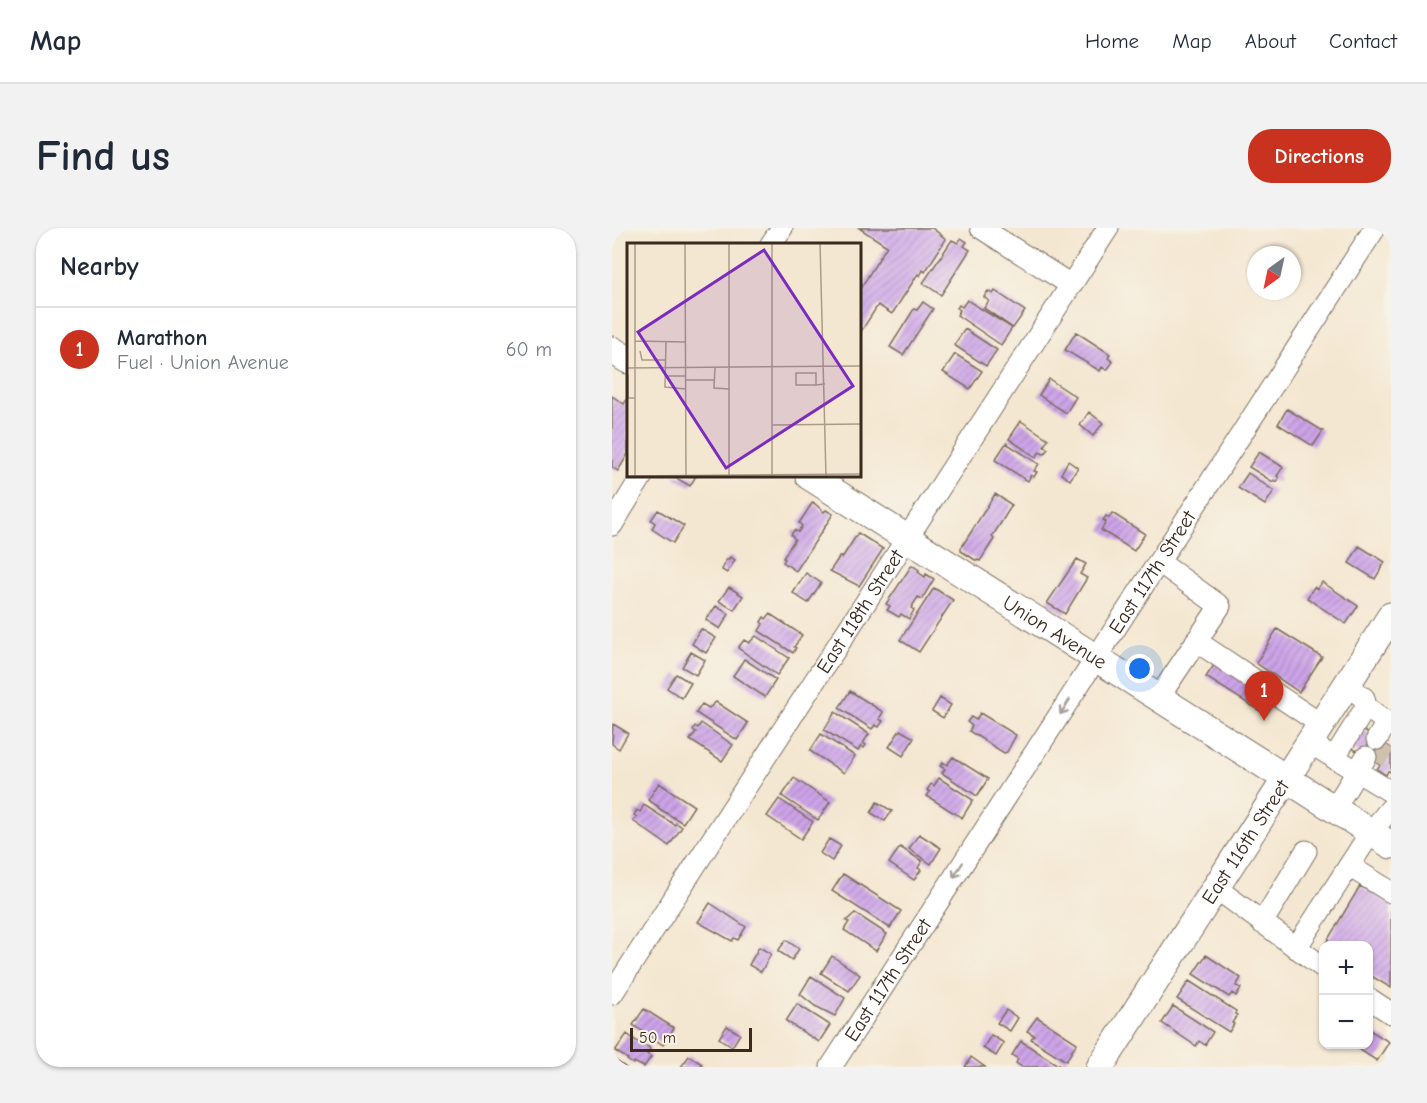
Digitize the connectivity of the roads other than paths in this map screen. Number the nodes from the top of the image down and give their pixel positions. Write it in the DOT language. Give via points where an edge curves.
graph roads {
  1 [pos="782,228"];
  2 [pos="981,228"];
  3 [pos="1108,228"];
  4 [pos="1376,228"];
  5 [pos="772,243"];
  6 [pos="1071,285"];
  7 [pos="612,350"];
  8 [pos="627,359"];
  9 [pos="641,477"];
  10 [pos="811,477"];
  11 [pos="612,525"];
  12 [pos="907,538"];
  13 [pos="1159,562"];
  14 [pos="1391,616"];
  15 [pos="1196,641"];
  16 [pos="1096,658"];
  17 [pos="1346,686"];
  18 [pos="1159,697"];
  19 [pos="1366,707"];
  20 [pos="1316,734"];
  21 [pos="1377,748"];
  22 [pos="1334,758"];
  23 [pos="1287,779"];
  24 [pos="1389,786"];
  25 [pos="1391,808"];
  26 [pos="1334,809"];
  27 [pos="1381,838"];
  28 [pos="1306,851"];
  29 [pos="1349,866"];
  30 [pos="1216,888"];
  31 [pos="1391,892"];
  32 [pos="1262,923"];
  33 [pos="1296,948"];
  34 [pos="1319,965"];
  35 [pos="612,994"];
  36 [pos="1373,1001"];
  37 [pos="1391,1012"];
  38 [pos="831,1067"];
  39 [pos="1100,1067"];
  1 -- 5 [label="street"];
  2 -- 6 [label="street"];
  3 -- 6 [label="street, East 118th Street"];
  4 -- 13 [label="street, East 117th Street"];
  6 -- 12 [label="street, East 118th Street"];
  7 -- 8 [label="main road"];
  9 -- 11 [label="street"];
  10 -- 12 [label="main road, Union Avenue"];
  12 -- 16 [label="main road, Union Avenue"];
  12 -- 35 [label="street, East 118th Street"];
  13 -- 15 [label="street" via="1220,606"];
  13 -- 16 [label="street, East 117th Street"];
  14 -- 17 [label="main road, East 116th Street"];
  15 -- 18 [label="street"];
  15 -- 20 [label="street"];
  16 -- 18 [label="main road, Union Avenue"];
  16 -- 38 [label="street, East 117th Street, one-way"];
  17 -- 19 [label="street" via="1364,699"];
  17 -- 20 [label="main road, East 116th Street"];
  18 -- 23 [label="main road, Union Avenue"];
  19 -- 21 [label="street"];
  19 -- 22 [label="street"];
  20 -- 22 [label="street"];
  20 -- 23 [label="main road, East 116th Street"];
  21 -- 22 [label="street"];
  21 -- 24 [label="street"];
  21 -- 26 [label="street"];
  23 -- 26 [label="main road, Union Avenue"];
  23 -- 30 [label="main road, East 116th Street"];
  25 -- 27 [label="street"];
  26 -- 27 [label="main road, Union Avenue"];
  27 -- 29 [label="street"];
  28 -- 32 [label="street"];
  29 -- 31 [label="street"];
  29 -- 33 [label="street"];
  30 -- 32 [label="street"];
  30 -- 39 [label="main road, East 116th Street"];
  32 -- 33 [label="street"];
  33 -- 34 [label="street"];
  36 -- 37 [label="street"];
}
